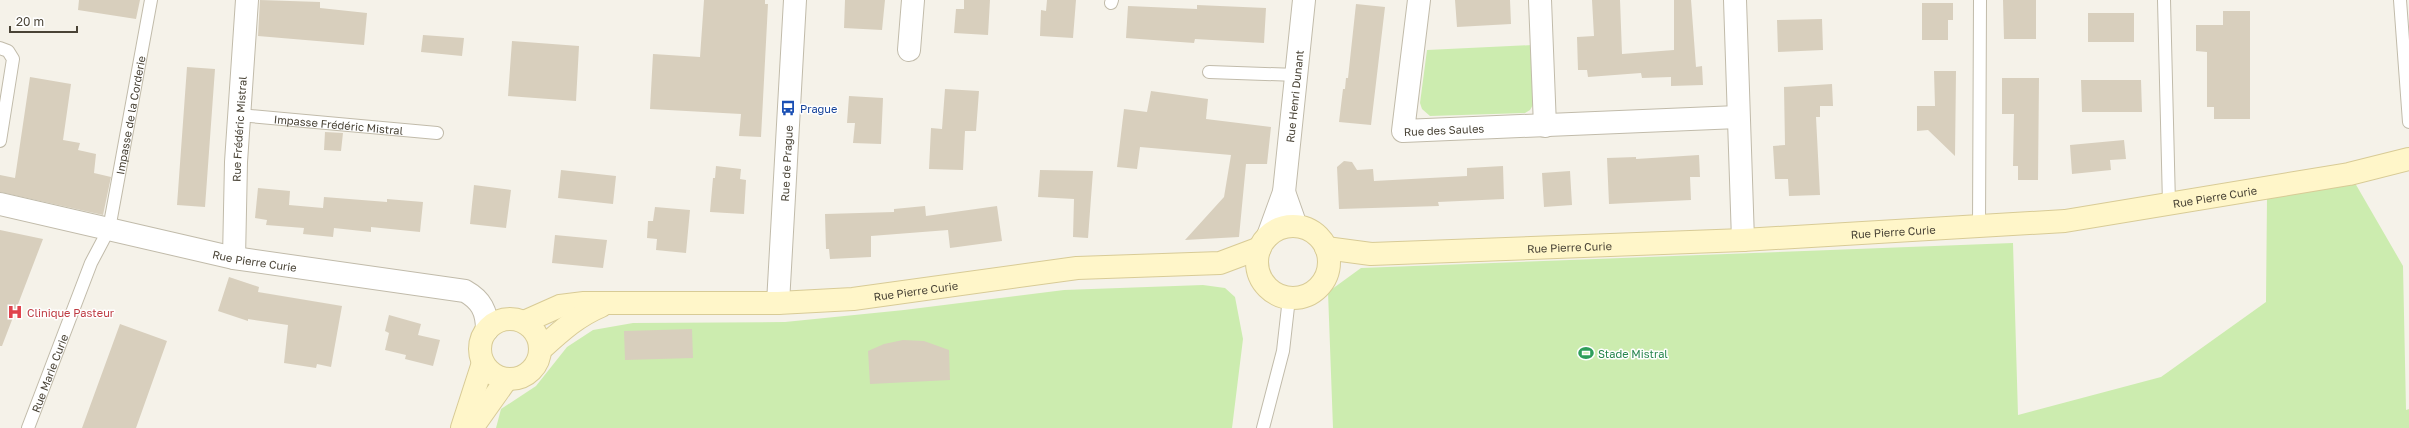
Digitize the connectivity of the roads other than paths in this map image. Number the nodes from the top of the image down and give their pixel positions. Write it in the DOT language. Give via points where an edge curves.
graph roads {
  1 [pos="150,0"];
  2 [pos="247,0"];
  3 [pos="794,0"];
  4 [pos="913,0"];
  5 [pos="1304,0"];
  6 [pos="1419,0"];
  7 [pos="1540,0"];
  8 [pos="1735,0"];
  9 [pos="1980,0"];
  10 [pos="2164,0"];
  11 [pos="2400,0"];
  12 [pos="0,48"];
  13 [pos="909,50"];
  14 [pos="1209,72"];
  15 [pos="1297,75"];
  16 [pos="239,115"];
  17 [pos="1738,117"];
  18 [pos="2409,122"];
  19 [pos="1545,126"];
  20 [pos="437,133"];
  21 [pos="0,141"];
  22 [pos="2409,159"];
  23 [pos="1284,192"];
  24 [pos="0,204"];
  25 [pos="2169,204"];
  26 [pos="1296,226"];
  27 [pos="1979,226"];
  28 [pos="109,229"];
  29 [pos="1743,240"];
  30 [pos="1264,242"];
  31 [pos="1326,248"];
  32 [pos="1371,254"];
  33 [pos="234,258"];
  34 [pos="1220,263"];
  35 [pos="1327,273"];
  36 [pos="1261,278"];
  37 [pos="1289,298"];
  38 [pos="610,302"];
  39 [pos="778,303"];
  40 [pos="524,322"];
  41 [pos="487,330"];
  42 [pos="540,350"];
  43 [pos="483,363"];
  44 [pos="506,380"];
  45 [pos="28,428"];
  46 [pos="462,428"];
  47 [pos="472,428"];
  48 [pos="1263,428"];
  1 -- 28 [label="lane, Impasse de la Corderie"];
  2 -- 16 [label="street, Rue Frédéric Mistral"];
  3 -- 39 [label="street, Rue de Prague"];
  4 -- 13 [label="street"];
  5 -- 15 [label="street, Rue Henri Dunant"];
  6 -- 19 [label="street, Rue des Saules" via="1403,131"];
  7 -- 19 [label="street"];
  8 -- 17 [label="street"];
  9 -- 27 [label="lane"];
  10 -- 25 [label="lane"];
  11 -- 18 [label="lane"];
  12 -- 21 [label="lane" via="8,51 13,59"];
  14 -- 15 [label="lane"];
  15 -- 23 [label="street, Rue Henri Dunant"];
  16 -- 20 [label="lane, Impasse Frédéric Mistral"];
  16 -- 33 [label="street, Rue Frédéric Mistral"];
  17 -- 19 [label="street, Rue des Saules"];
  17 -- 29 [label="street"];
  22 -- 25 [label="street, Rue Pierre Curie" via="2349,174"];
  23 -- 26 [label="street, Rue Henri Dunant"];
  23 -- 30 [label="street, Rue Henri Dunant"];
  24 -- 28 [label="street, Rue Pierre Curie"];
  25 -- 27 [label="street, Rue Pierre Curie" via="2065,221"];
  26 -- 30 [label="street" via="1286,227"];
  26 -- 31 [label="street" via="1314,233"];
  27 -- 29 [label="street, Rue Pierre Curie"];
  28 -- 33 [label="street, Rue Pierre Curie"];
  28 -- 45 [label="lane, Rue Marie Curie" via="92,263"];
  29 -- 32 [label="street, Rue Pierre Curie"];
  30 -- 34 [label="street, Rue Pierre Curie"];
  30 -- 36 [label="street" via="1257,258"];
  31 -- 32 [label="street, Rue Pierre Curie"];
  31 -- 35 [label="street"];
  32 -- 35 [label="street, Rue Pierre Curie"];
  33 -- 41 [label="street, Rue Pierre Curie" via="465,291 476,297 483,306"];
  34 -- 36 [label="street, Rue Pierre Curie"];
  34 -- 39 [label="street, Rue Pierre Curie" via="1077,268 853,298"];
  35 -- 37 [label="street" via="1321,284 1312,292 1301,297"];
  36 -- 37 [label="street" via="1268,288 1278,295"];
  37 -- 48 [label="lane" via="1283,351"];
  38 -- 39 [label="street, Rue Pierre Curie"];
  38 -- 40 [label="street, Rue Pierre Curie" via="560,306"];
  38 -- 42 [label="street, Rue Pierre Curie" via="585,312"];
  40 -- 41 [label="street" via="504,319"];
  40 -- 42 [label="street" via="536,334"];
  41 -- 43 [label="street" via="481,340 480,352"];
  42 -- 44 [label="street" via="538,360 526,376"];
  43 -- 44 [label="street" via="488,371"];
  43 -- 46 [label="street"];
  44 -- 47 [label="street"];
}
